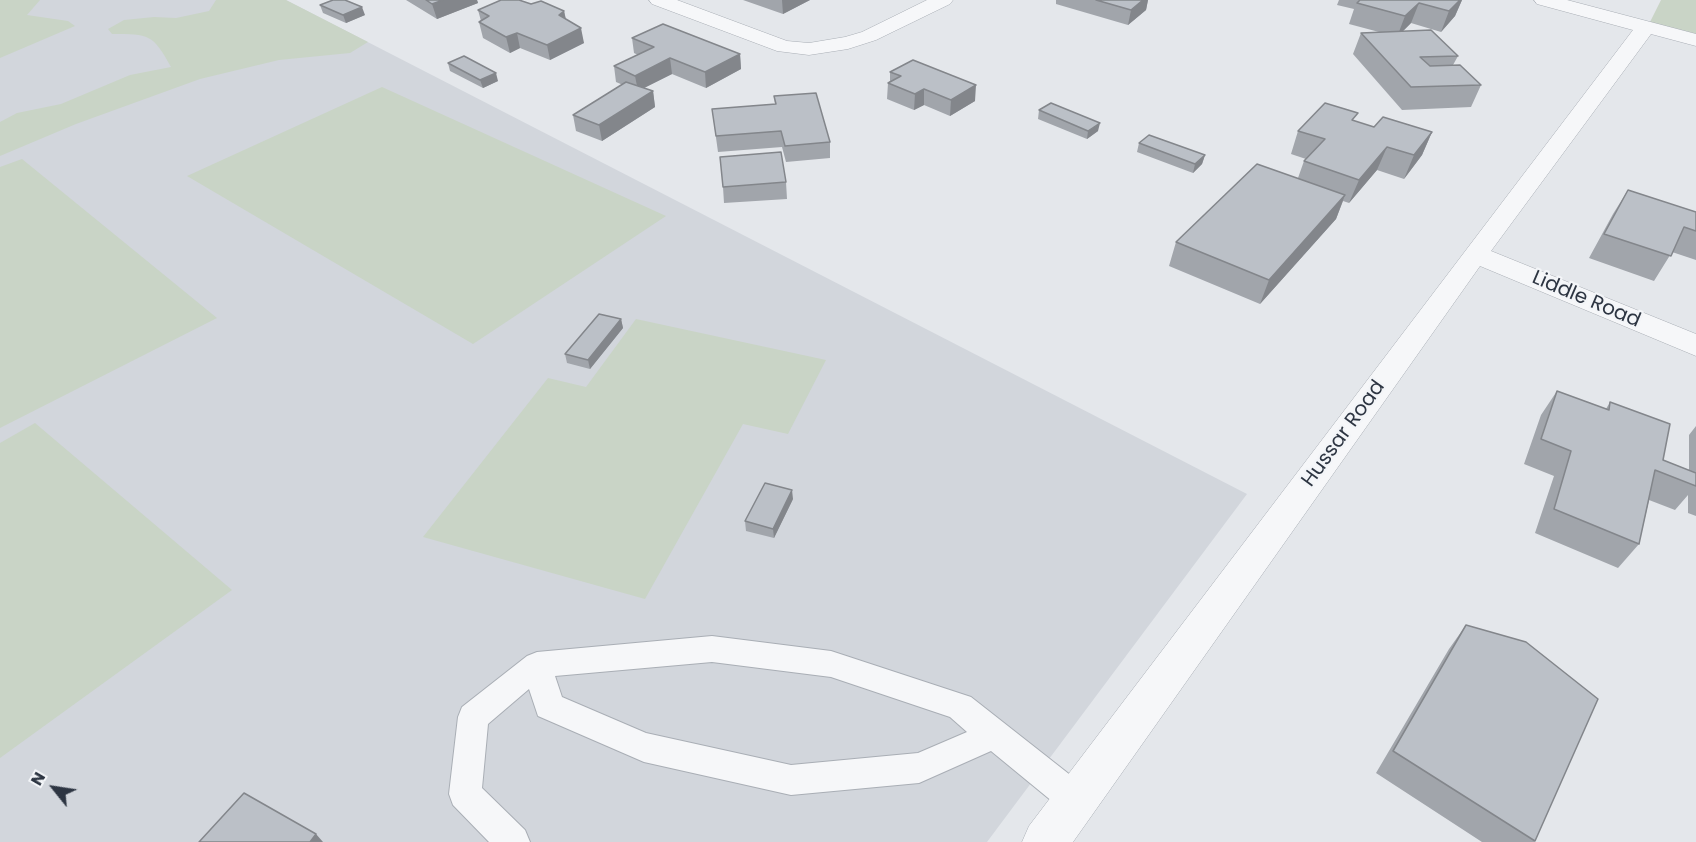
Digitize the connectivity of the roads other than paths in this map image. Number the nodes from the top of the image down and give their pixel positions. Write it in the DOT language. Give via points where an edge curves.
graph roads {
  1 [pos="659,0"];
  2 [pos="943,0"];
  3 [pos="1544,0"];
  4 [pos="1645,27"];
  5 [pos="1696,40"];
  6 [pos="1475,254"];
  7 [pos="1696,346"];
  8 [pos="537,665"];
  9 [pos="994,735"];
  10 [pos="1076,800"];
  11 [pos="513,842"];
  12 [pos="1044,842"];
  1 -- 2 [label="street" via="784,47 809,49 869,36"];
  3 -- 4 [label="street"];
  4 -- 5 [label="street"];
  4 -- 6 [label="street, Hussar Road"];
  6 -- 7 [label="street, Liddle Road"];
  6 -- 10 [label="street, Hussar Road"];
  8 -- 9 [label="lane" via="712,649 831,664 960,707"];
  8 -- 9 [label="lane" via="549,706 644,747 791,780 919,768"];
  8 -- 11 [label="lane" via="472,717 465,794"];
  9 -- 10 [label="lane"];
  10 -- 12 [label="street, Hussar Road"];
}
